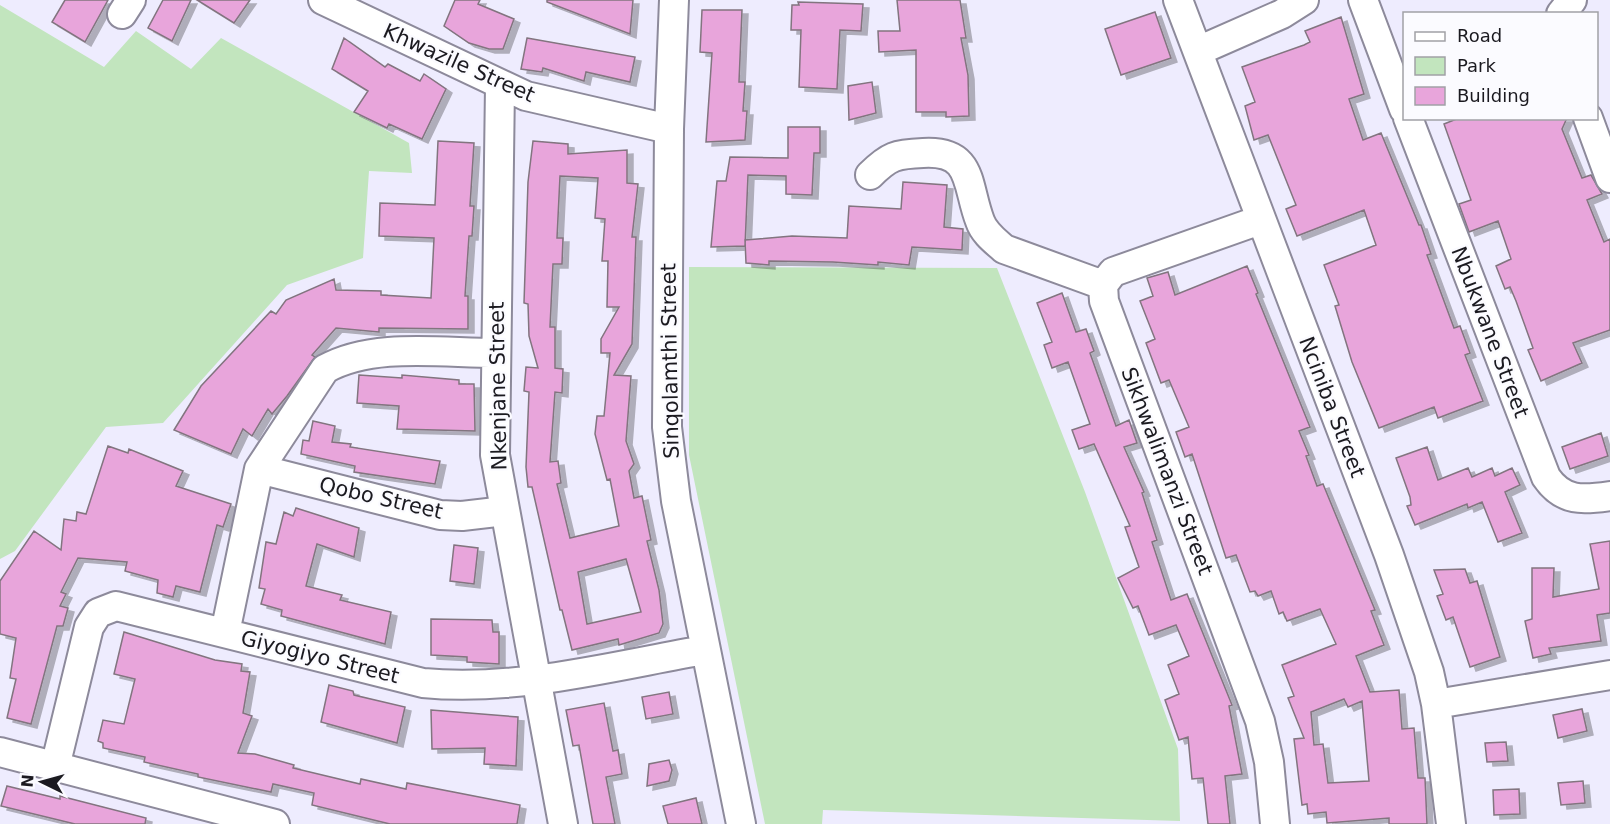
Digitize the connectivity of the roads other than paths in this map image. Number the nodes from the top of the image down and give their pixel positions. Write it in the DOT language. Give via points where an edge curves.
graph roads {
  1 [pos="323,0"];
  2 [pos="674,0"];
  3 [pos="1178,0"];
  4 [pos="1304,0"];
  5 [pos="1363,0"];
  6 [pos="1572,0"];
  7 [pos="1563,12"];
  8 [pos="1198,51"];
  9 [pos="500,86"];
  10 [pos="1403,106"];
  11 [pos="1409,120"];
  12 [pos="1589,120"];
  13 [pos="669,129"];
  14 [pos="870,175"];
  15 [pos="1610,178"];
  16 [pos="1260,220"];
  17 [pos="1103,285"];
  18 [pos="496,353"];
  19 [pos="260,469"];
  20 [pos="1610,496"];
  21 [pos="505,511"];
  22 [pos="225,633"];
  23 [pos="704,650"];
  24 [pos="1610,675"];
  25 [pos="535,680"];
  26 [pos="1436,704"];
  27 [pos="0,752"];
  28 [pos="55,767"];
  29 [pos="275,824"];
  30 [pos="563,824"];
  31 [pos="741,824"];
  32 [pos="1275,824"];
  33 [pos="1451,824"];
  1 -- 9 [label="street, Khwazile Street"];
  2 -- 13 [label="street, Sinqolamthi Street"];
  3 -- 8 [label="street, Nciniba Street"];
  4 -- 8 [label="street" via="1282,14"];
  5 -- 10 [label="street"];
  6 -- 7 [label="street"];
  8 -- 16 [label="street, Nciniba Street"];
  9 -- 13 [label="street, Khwazile Street" via="526,96"];
  9 -- 18 [label="street, Nkenjane Street"];
  11 -- 20 [label="street, Nbukwane Street" via="1546,477 1560,494 1573,499"];
  12 -- 15 [label="street"];
  13 -- 23 [label="street, Sinqolamthi Street" via="667,427 676,501"];
  14 -- 17 [label="street" via="886,160 900,154 948,155 965,170 980,222 1004,249"];
  16 -- 17 [label="street" via="1113,272"];
  16 -- 26 [label="street, Nciniba Street" via="1389,555"];
  17 -- 32 [label="street, Sikhwalimanzi Street" via="1104,301 1124,360 1260,721"];
  18 -- 19 [label="street" via="368,353 342,360 325,369"];
  18 -- 21 [label="street, Nkenjane Street" via="495,455"];
  19 -- 21 [label="street, Qobo Street" via="440,515"];
  19 -- 22 [label="street"];
  21 -- 25 [label="street, Nkenjane Street"];
  22 -- 25 [label="street, Giyogiyo Street" via="423,683"];
  22 -- 28 [label="street, Giyogiyo Street" via="117,606 98,613 89,627"];
  23 -- 25 [label="street, Giyogiyo Street"];
  23 -- 31 [label="street, Sinqolamthi Street"];
  24 -- 26 [label="street"];
  25 -- 30 [label="street, Nkenjane Street"];
  26 -- 33 [label="street, Nciniba Street"];
  27 -- 28 [label="street"];
  28 -- 29 [label="street"];
}
